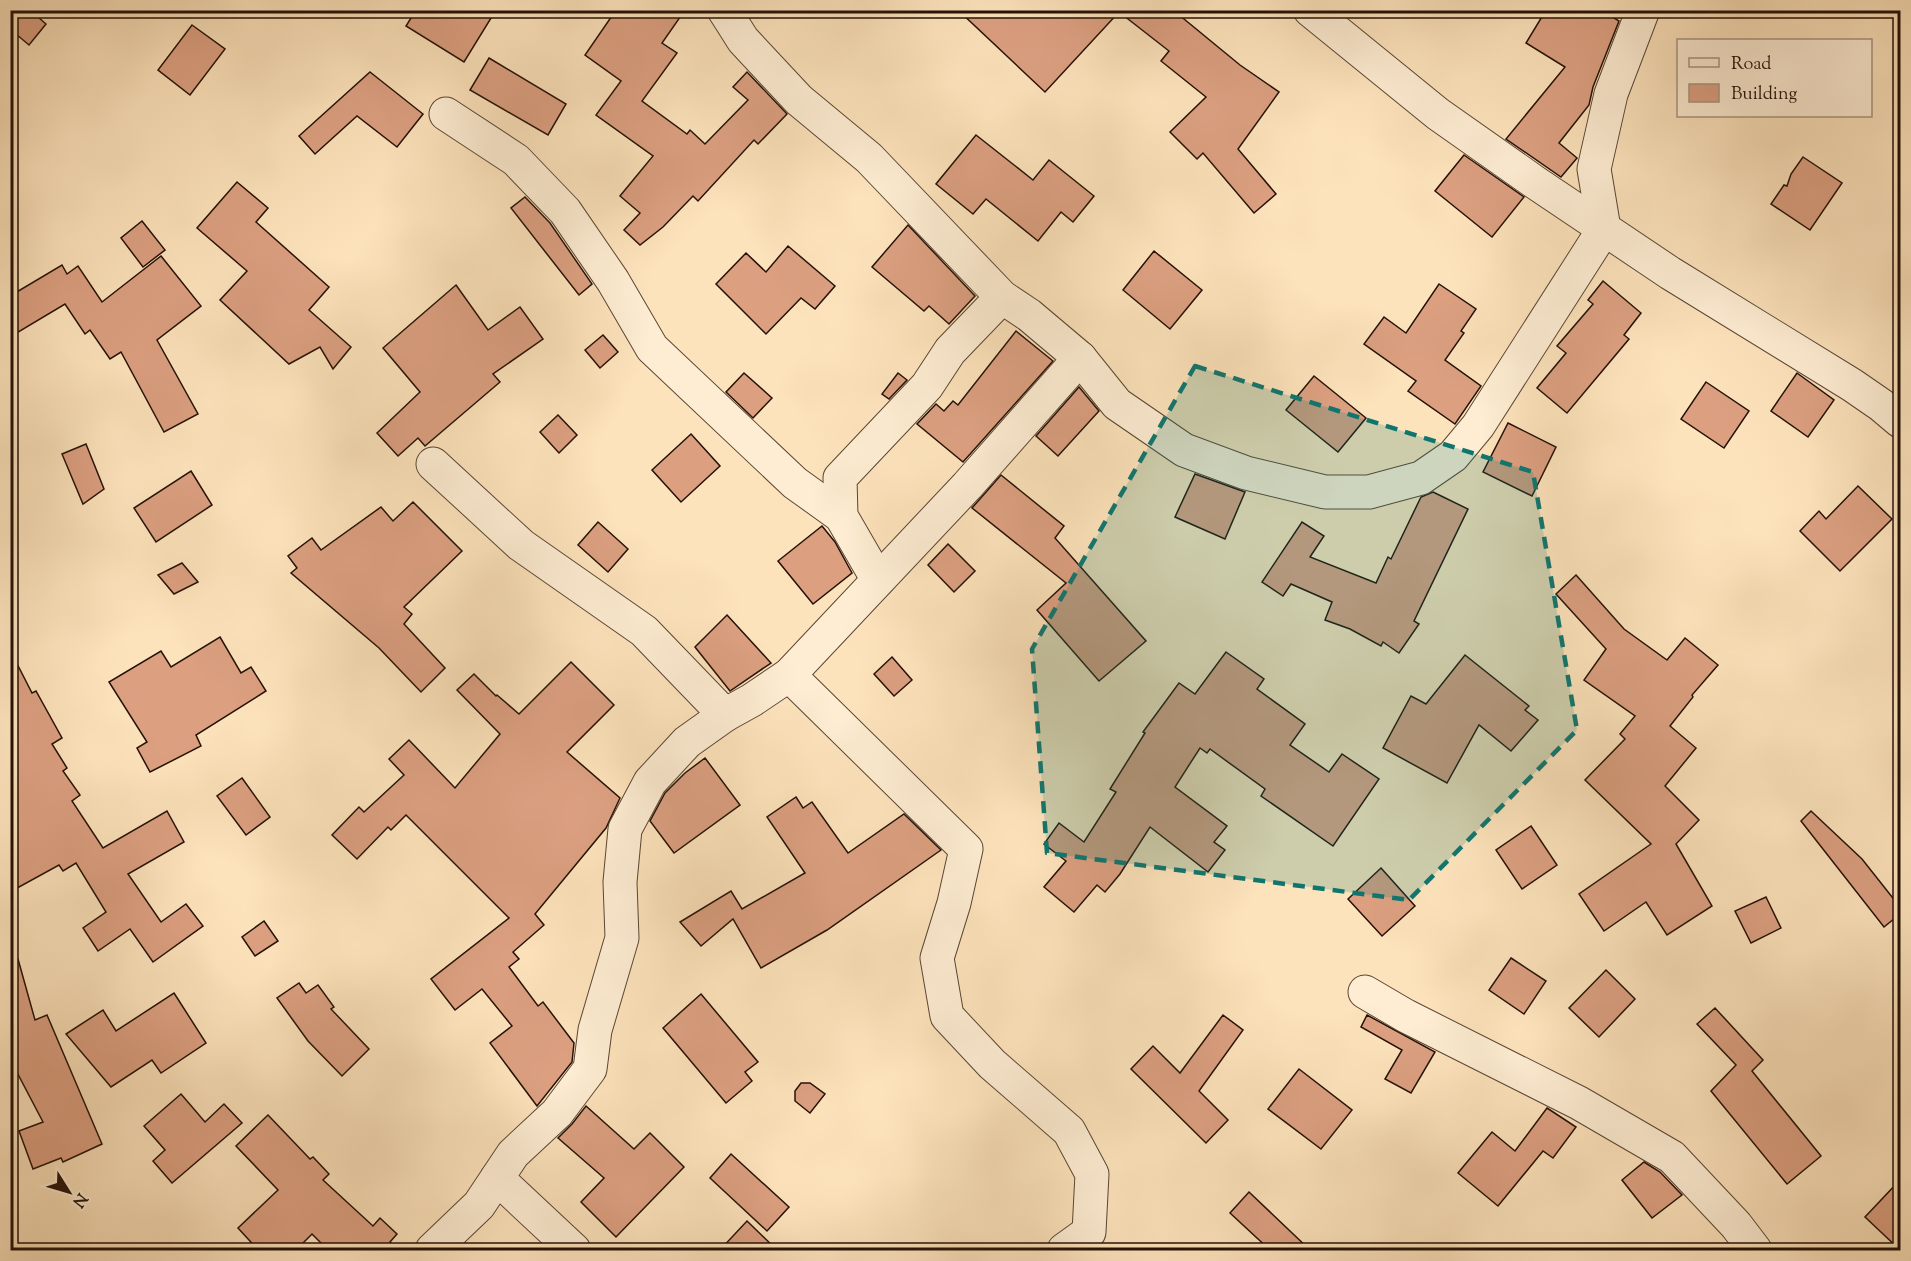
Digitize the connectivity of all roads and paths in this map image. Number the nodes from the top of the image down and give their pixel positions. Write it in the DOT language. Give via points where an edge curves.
graph roads {
  1 [pos="724,10"];
  2 [pos="1310,10"];
  3 [pos="1643,10"];
  4 [pos="446,114"];
  5 [pos="1604,229"];
  6 [pos="1002,297"];
  7 [pos="1080,358"];
  8 [pos="1900,422"];
  9 [pos="433,464"];
  10 [pos="841,516"];
  11 [pos="878,580"];
  12 [pos="789,675"];
  13 [pos="725,715"];
  14 [pos="1365,992"];
  15 [pos="497,1178"];
  16 [pos="432,1251"];
  17 [pos="574,1251"];
  18 [pos="1064,1251"];
  19 [pos="1755,1251"];
  1 -- 6 [label="street" via="743,40 799,100 869,158"];
  2 -- 5 [label="street" via="1438,114"];
  3 -- 5 [label="street" via="1611,94 1594,169"];
  4 -- 10 [label="street" via="516,160 565,210 652,348 795,483"];
  5 -- 7 [label="street" via="1478,426 1453,456 1421,478 1369,492 1325,492 1246,472 1184,450 1117,404"];
  5 -- 8 [label="street" via="1852,385"];
  6 -- 7 [label="street"];
  6 -- 10 [label="street" via="950,351 927,386 840,478"];
  7 -- 11 [label="street"];
  9 -- 13 [label="street" via="521,545 644,631"];
  10 -- 11 [label="street"];
  11 -- 12 [label="street"];
  12 -- 13 [label="street"];
  12 -- 18 [label="street" via="966,849 937,958 947,1016 992,1064 1069,1131 1092,1174 1089,1232"];
  13 -- 15 [label="street" via="687,742 650,782 625,829 620,882 622,938 595,1030 590,1069 557,1113 513,1154"];
  14 -- 19 [label="street" via="1579,1103 1672,1157"];
  15 -- 16 [label="street" via="479,1204"];
  15 -- 17 [label="street"];
}
